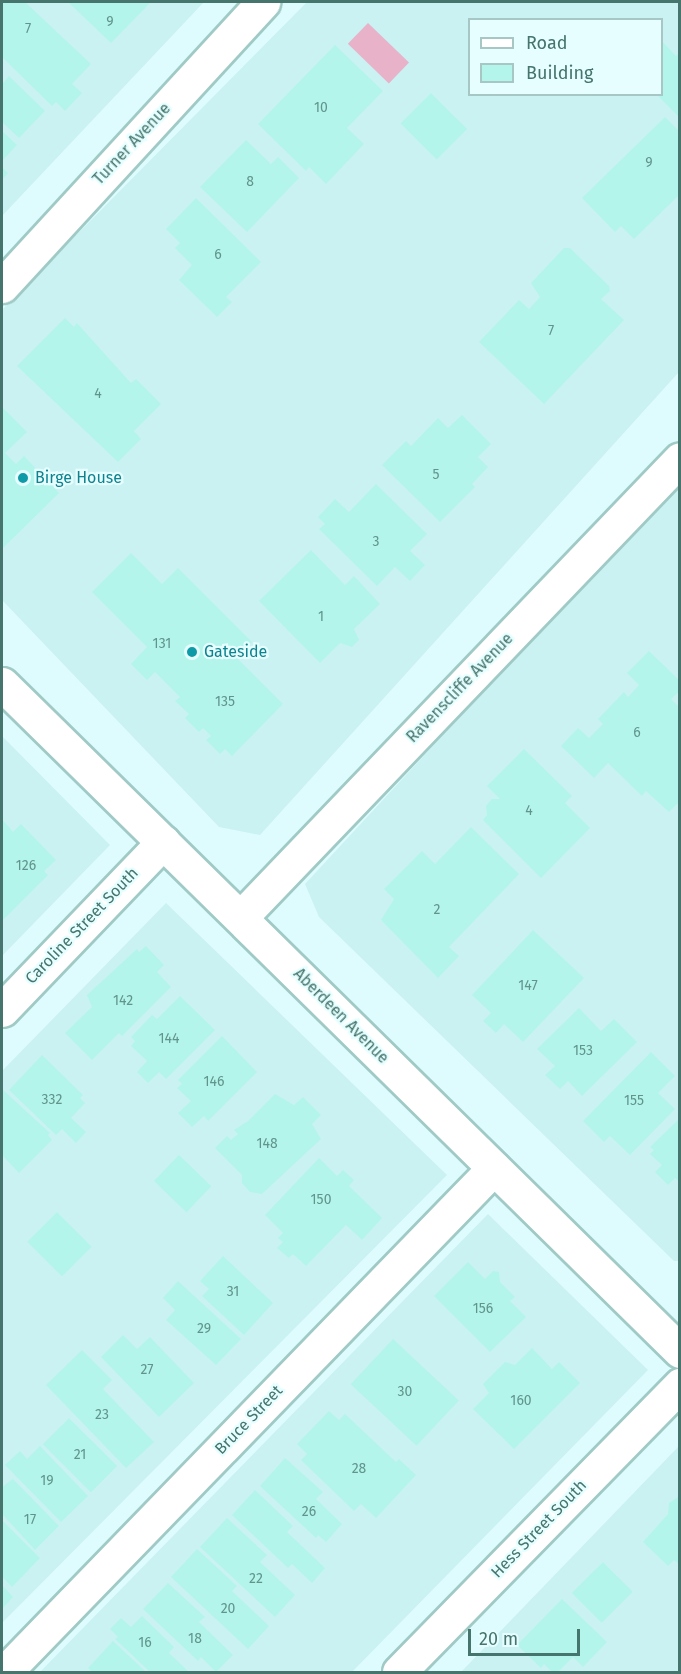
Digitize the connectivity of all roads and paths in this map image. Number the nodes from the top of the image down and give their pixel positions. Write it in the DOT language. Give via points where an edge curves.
graph roads {
  1 [pos="263,2"];
  2 [pos="2,286"];
  3 [pos="680,459"];
  4 [pos="2,684"];
  5 [pos="163,842"];
  6 [pos="241,917"];
  7 [pos="2,1010"];
  8 [pos="494,1168"];
  9 [pos="680,1351"];
  10 [pos="680,1385"];
  11 [pos="5,1672"];
  12 [pos="399,1672"];
  1 -- 2 [label="street, Turner Avenue"];
  3 -- 6 [label="street, Ravenscliffe Avenue"];
  4 -- 5 [label="street, Aberdeen Avenue"];
  5 -- 6 [label="street, Aberdeen Avenue"];
  5 -- 7 [label="street, Caroline Street South"];
  6 -- 8 [label="street, Aberdeen Avenue"];
  8 -- 9 [label="street, Aberdeen Avenue"];
  8 -- 11 [label="street, Bruce Street"];
  10 -- 12 [label="street, Hess Street South"];
}
